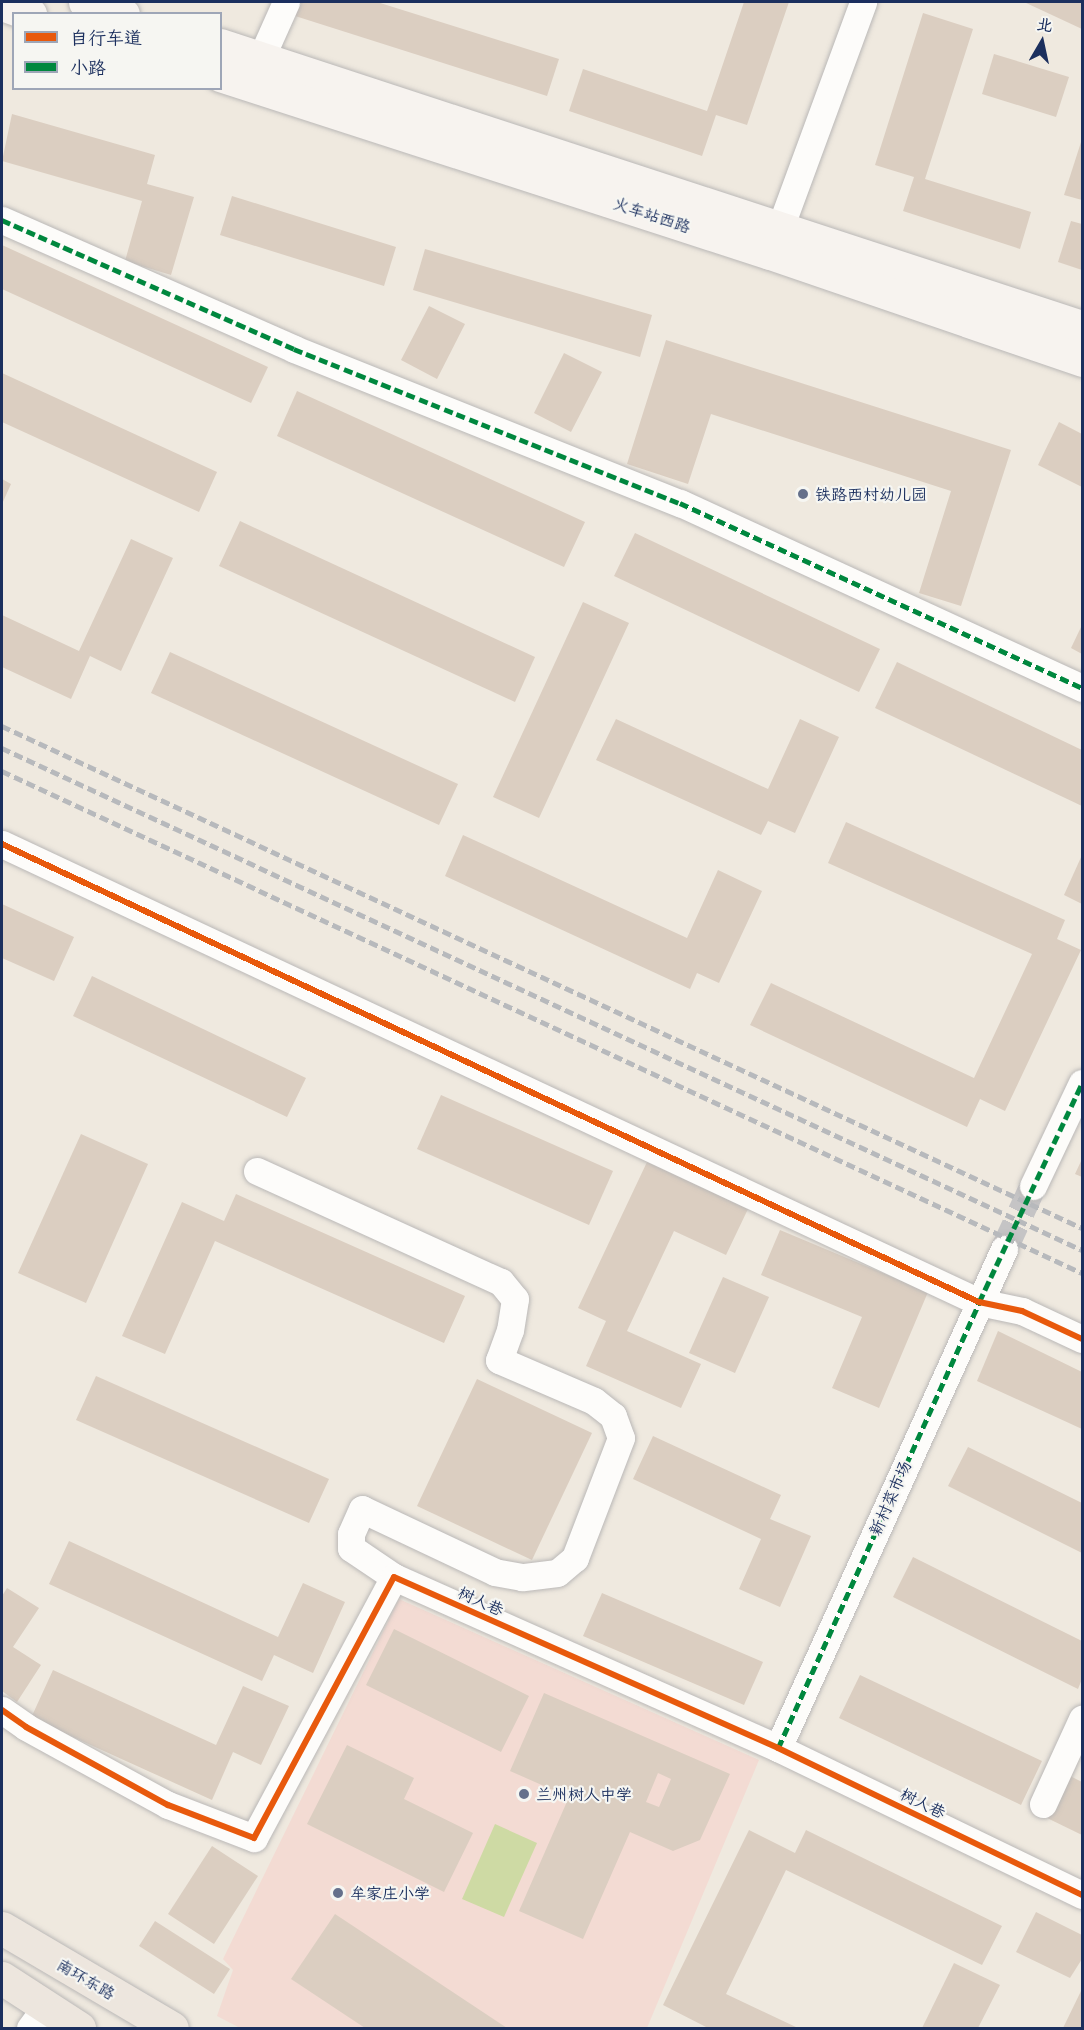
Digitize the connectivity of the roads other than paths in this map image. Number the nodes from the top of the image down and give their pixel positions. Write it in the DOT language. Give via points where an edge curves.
graph roads {
  1 [pos="86,2"];
  2 [pos="286,2"];
  3 [pos="863,2"];
  4 [pos="2,4"];
  5 [pos="24,12"];
  6 [pos="117,12"];
  7 [pos="222,46"];
  8 [pos="261,58"];
  9 [pos="222,76"];
  10 [pos="2,220"];
  11 [pos="776,241"];
  12 [pos="1083,327"];
  13 [pos="1083,360"];
  14 [pos="1083,688"];
  15 [pos="2,844"];
  16 [pos="1083,1083"];
  17 [pos="257,1171"];
  18 [pos="1033,1186"];
  19 [pos="1004,1249"];
  20 [pos="979,1302"];
  21 [pos="1083,1339"];
  22 [pos="394,1578"];
  23 [pos="2,1710"];
  24 [pos="1083,1719"];
  25 [pos="777,1748"];
  26 [pos="1043,1804"];
  27 [pos="1083,1895"];
  28 [pos="2,1928"];
  29 [pos="2,1978"];
  30 [pos="38,2018"];
  31 [pos="169,2025"];
  32 [pos="79,2028"];
  1 -- 6 [label="main road"];
  2 -- 8 [label="street"];
  3 -- 11 [label="street"];
  4 -- 5 [label="main road"];
  7 -- 8 [label="main road, 火车站西路"];
  8 -- 11 [label="main road, 火车站西路"];
  9 -- 11 [label="main road, 火车站西路"];
  10 -- 14 [label="street" via="294,349 680,503"];
  11 -- 12 [label="main road, 火车站西路"];
  11 -- 13 [label="main road, 火车站西路"];
  15 -- 20 [label="street"];
  16 -- 18 [label="street"];
  17 -- 22 [label="street, 树人巷" via="501,1282 514,1299 510,1330 499,1360 594,1401 613,1416 621,1438 575,1558 557,1573 522,1577 495,1572 362,1509 351,1534 351,1548"];
  19 -- 20 [label="street, 新村菜市场"];
  20 -- 21 [label="street" via="1022,1311"];
  20 -- 25 [label="street, 新村菜市场"];
  22 -- 23 [label="street" via="254,1838 168,1805"];
  22 -- 25 [label="street, 树人巷"];
  24 -- 26 [label="street"];
  25 -- 27 [label="street, 树人巷"];
  28 -- 31 [label="highway, 南环东路"];
  29 -- 30 [label="highway"];
  30 -- 32 [label="highway"];
}
